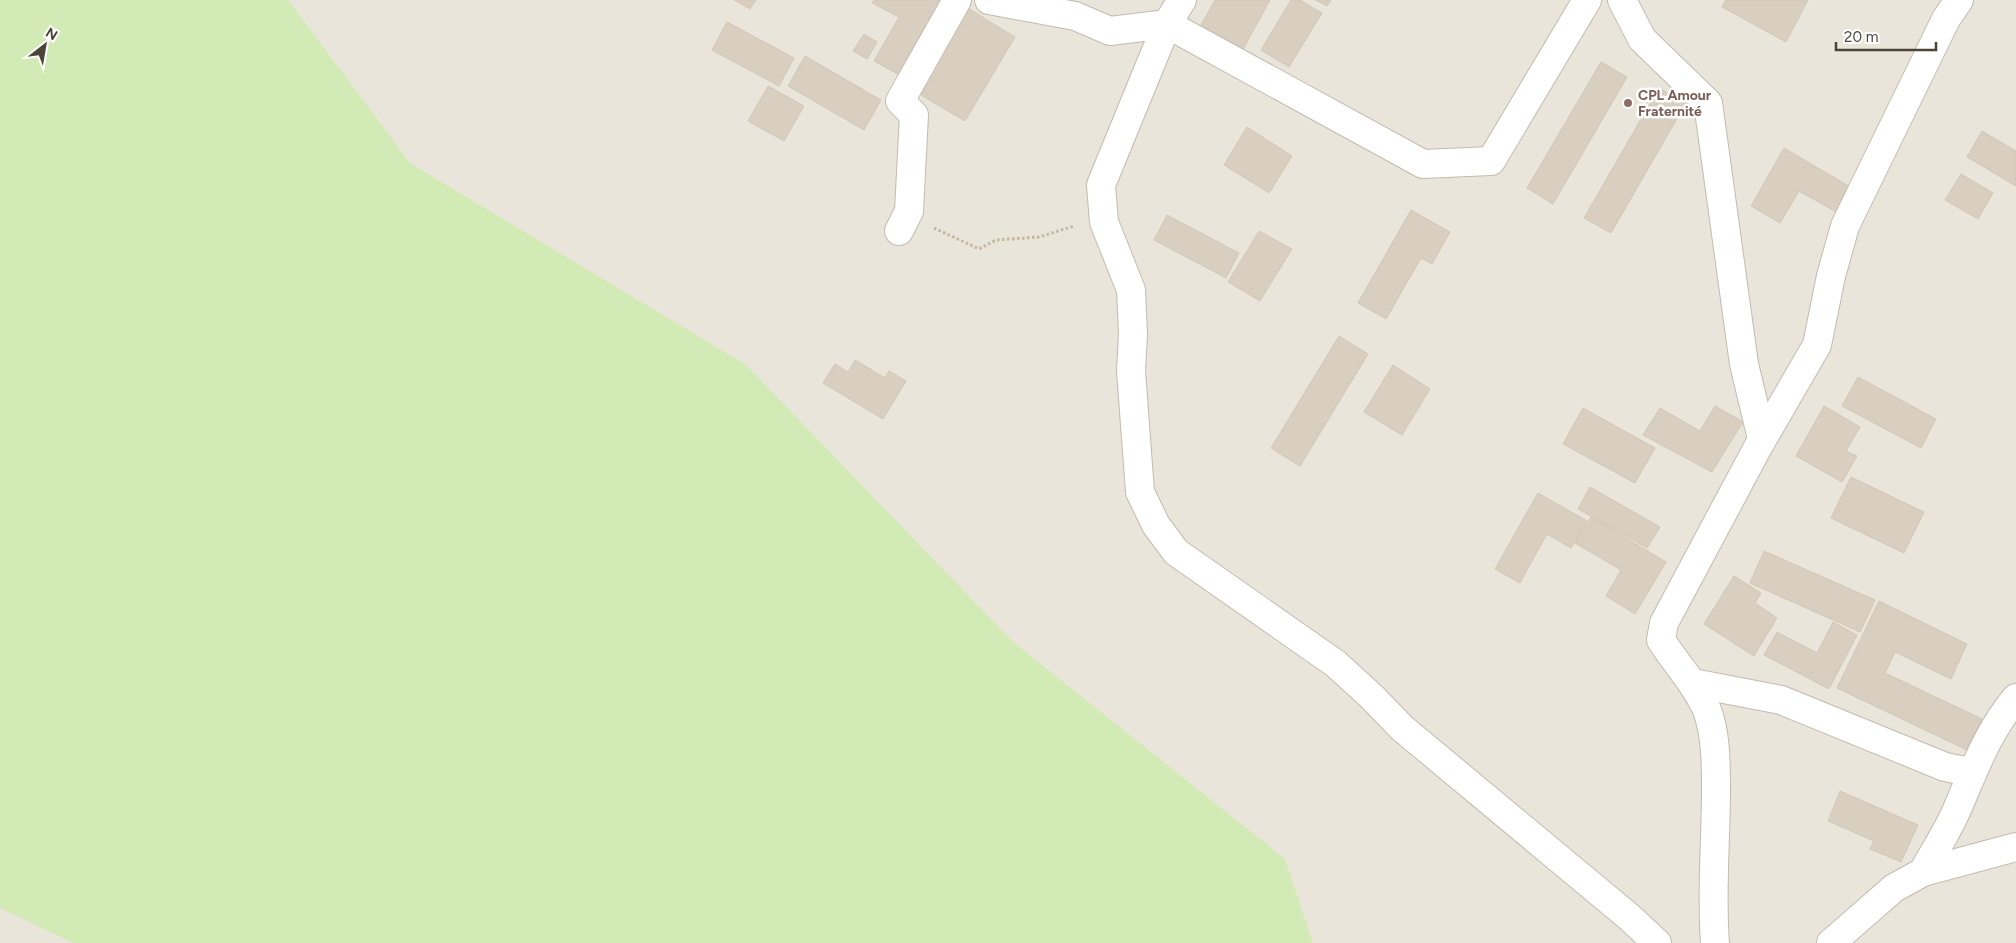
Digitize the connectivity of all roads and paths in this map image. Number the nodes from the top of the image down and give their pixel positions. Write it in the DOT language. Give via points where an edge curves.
graph roads {
  1 [pos="957,0"];
  2 [pos="989,0"];
  3 [pos="1182,0"];
  4 [pos="1587,0"];
  5 [pos="1622,0"];
  6 [pos="1959,0"];
  7 [pos="1167,24"];
  8 [pos="1104,217"];
  9 [pos="903,223"];
  10 [pos="1762,439"];
  11 [pos="1694,683"];
  12 [pos="2016,698"];
  13 [pos="1971,772"];
  14 [pos="2016,847"];
  15 [pos="1923,872"];
  16 [pos="1657,943"];
  17 [pos="1715,943"];
  18 [pos="1831,943"];
  1 -- 9 [label="street" via="900,101 914,115 909,211"];
  2 -- 7 [label="street" via="1075,16 1110,31"];
  3 -- 7 [label="street"];
  4 -- 7 [label="street" via="1491,161 1424,164"];
  5 -- 10 [label="street" via="1642,39 1708,103 1744,364"];
  6 -- 10 [label="street" via="1946,19 1858,197 1845,226 1817,344"];
  7 -- 8 [label="street" via="1101,185"];
  8 -- 9 [label="path" via="1039,237 996,240 979,248"];
  8 -- 16 [label="street" via="1131,290 1131,371 1140,492 1156,525 1176,552 1336,664 1402,728"];
  10 -- 11 [label="street" via="1664,623 1661,640 1677,665"];
  11 -- 13 [label="street" via="1781,700 1945,767"];
  11 -- 17 [label="street" via="1707,712 1716,755 1712,910"];
  12 -- 13 [label="street" via="1986,739"];
  13 -- 15 [label="street" via="1958,808"];
  14 -- 15 [label="street"];
  15 -- 18 [label="street" via="1894,888"];
}
